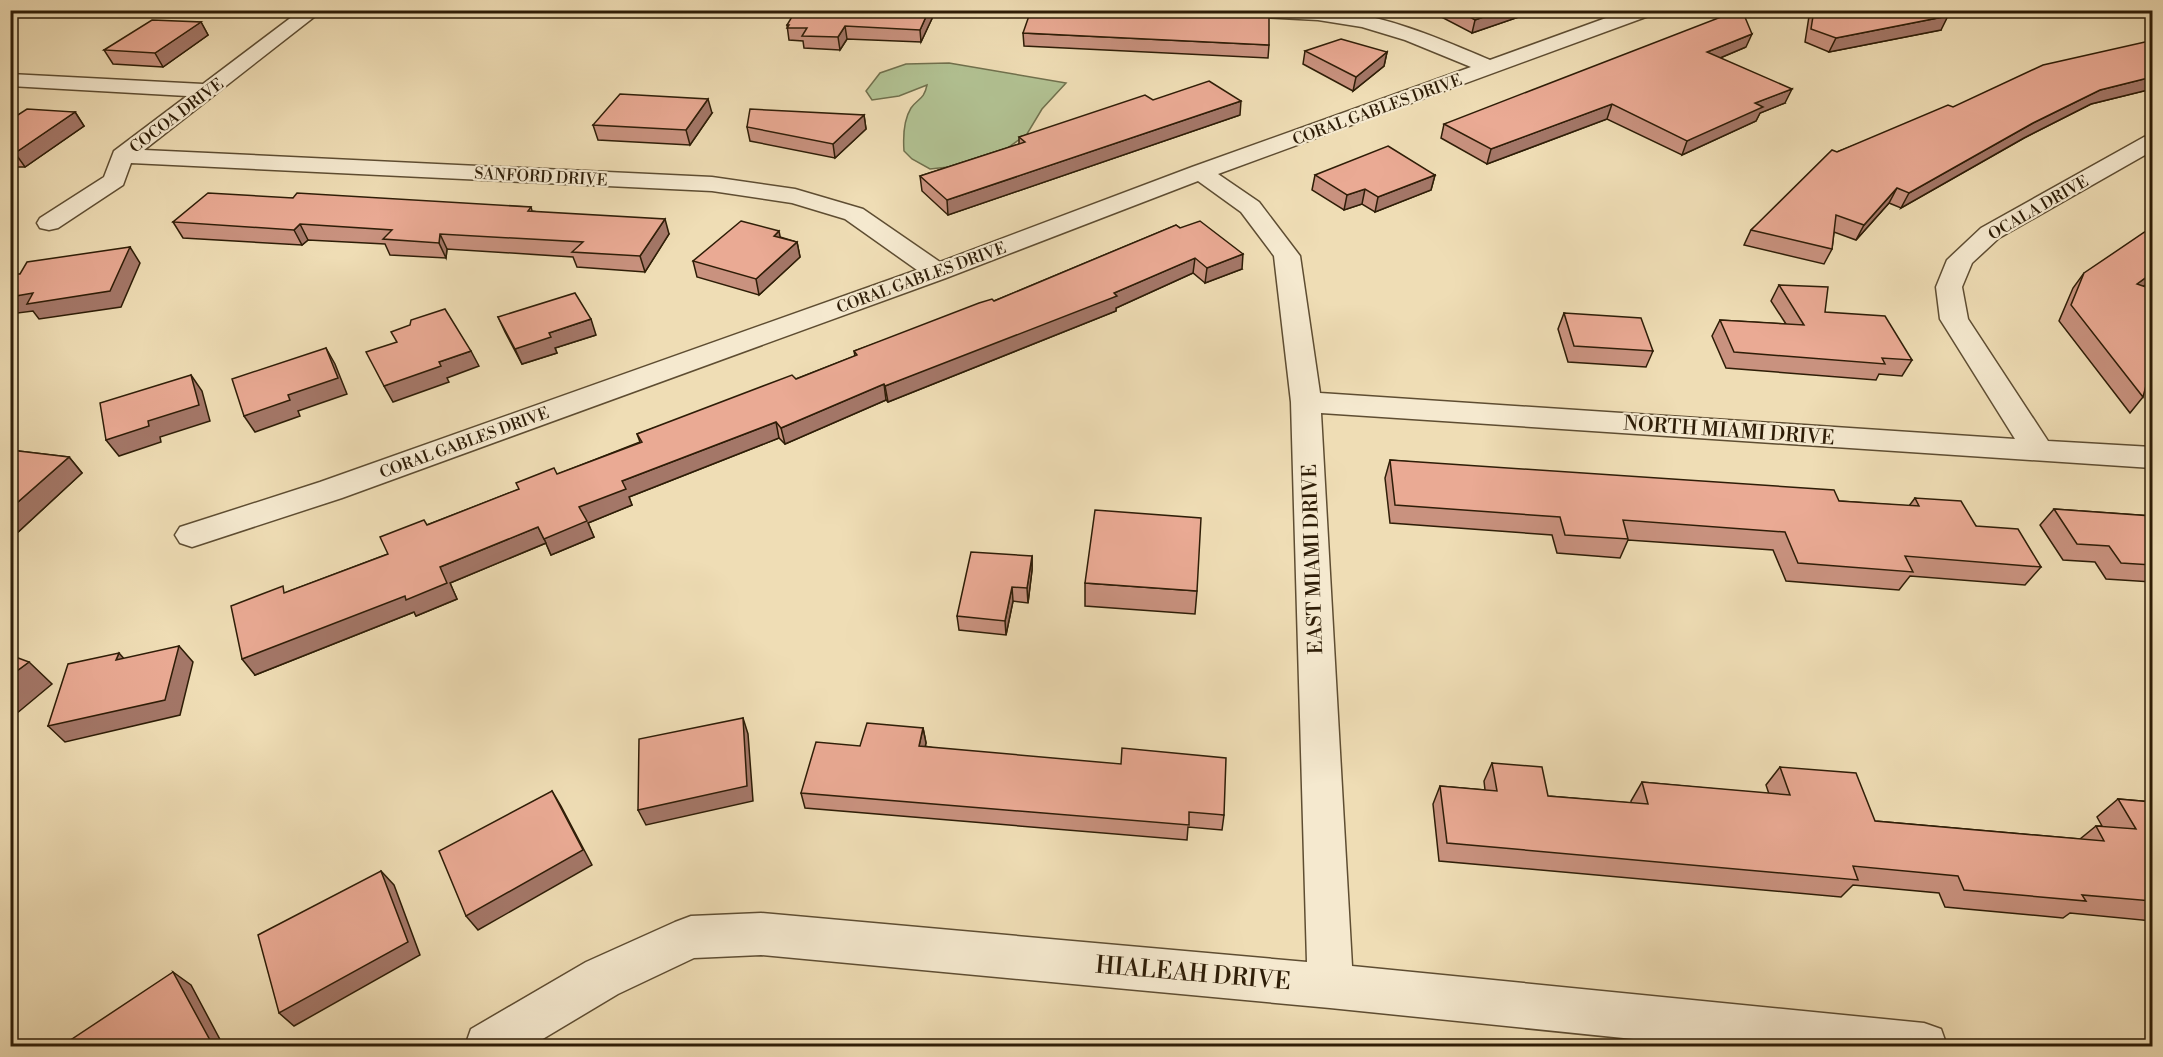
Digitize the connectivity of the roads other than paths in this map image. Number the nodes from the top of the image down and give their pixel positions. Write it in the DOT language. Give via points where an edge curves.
graph roads {
  1 [pos="314,10"];
  2 [pos="1244,10"];
  3 [pos="1647,10"];
  4 [pos="1492,68"];
  5 [pos="10,80"];
  6 [pos="208,91"];
  7 [pos="2152,142"];
  8 [pos="122,156"];
  9 [pos="1200,172"];
  10 [pos="49,223"];
  11 [pos="937,272"];
  12 [pos="1306,402"];
  13 [pos="2038,450"];
  14 [pos="2152,458"];
  15 [pos="192,535"];
  16 [pos="1329,986"];
  17 [pos="488,1047"];
  18 [pos="1924,1047"];
  1 -- 6 [label="street, COCOA DRIVE"];
  2 -- 4 [label="street" via="1363,21 1424,40"];
  3 -- 4 [label="street, CORAL GABLES DRIVE"];
  4 -- 9 [label="street, CORAL GABLES DRIVE"];
  5 -- 6 [label="street"];
  6 -- 8 [label="street, COCOA DRIVE"];
  7 -- 13 [label="street, OCALA DRIVE" via="1990,233 1960,260 1949,287 1954,319"];
  8 -- 10 [label="street, COCOA DRIVE" via="115,180"];
  8 -- 11 [label="street, SANFORD DRIVE" via="712,184 795,196 854,214"];
  9 -- 11 [label="street, CORAL GABLES DRIVE"];
  9 -- 12 [label="street, EAST MIAMI DRIVE" via="1250,207 1287,256"];
  11 -- 15 [label="street, CORAL GABLES DRIVE" via="331,490"];
  12 -- 13 [label="street, NORTH MIAMI DRIVE"];
  12 -- 16 [label="street, EAST MIAMI DRIVE"];
  13 -- 14 [label="street, NORTH MIAMI DRIVE"];
  16 -- 17 [label="street, HIALEAH DRIVE" via="761,934 691,937 602,978"];
  16 -- 18 [label="street, HIALEAH DRIVE"];
}
